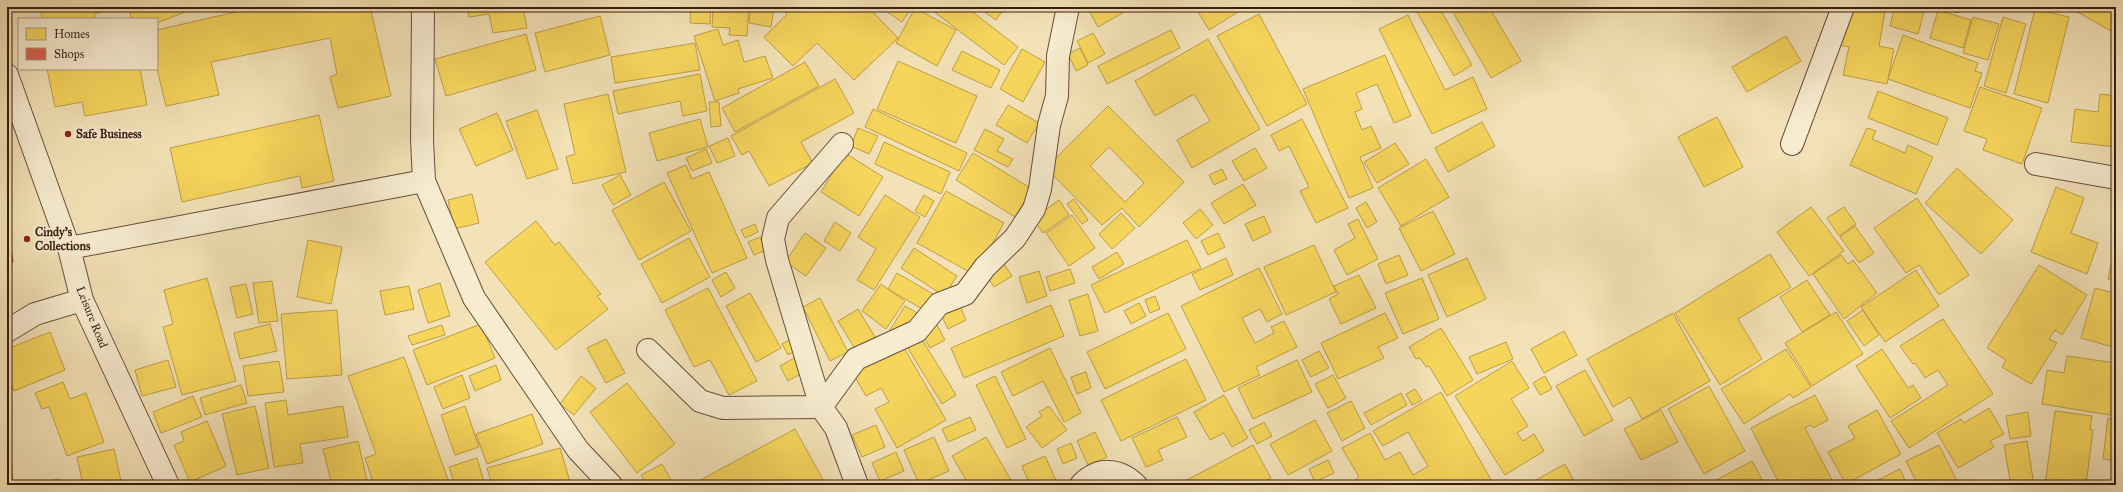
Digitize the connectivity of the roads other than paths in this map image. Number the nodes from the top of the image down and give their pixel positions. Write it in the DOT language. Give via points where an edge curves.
graph roads {
  1 [pos="423,7"];
  2 [pos="1068,7"];
  3 [pos="1843,7"];
  4 [pos="7,75"];
  5 [pos="842,144"];
  6 [pos="1792,144"];
  7 [pos="2036,164"];
  8 [pos="2116,178"];
  9 [pos="424,181"];
  10 [pos="69,248"];
  11 [pos="82,300"];
  12 [pos="7,331"];
  13 [pos="648,350"];
  14 [pos="821,407"];
  15 [pos="168,485"];
  16 [pos="611,485"];
  17 [pos="858,485"];
  18 [pos="1081,485"];
  19 [pos="1136,485"];
  1 -- 9 [label="street"];
  2 -- 14 [label="street" via="1058,56 1057,96 1049,125 1040,189 1034,209 1015,238 984,267 965,294 939,304 916,331 856,359"];
  3 -- 6 [label="street"];
  4 -- 10 [label="street, Leisure Road"];
  5 -- 14 [label="street" via="778,218 773,239"];
  7 -- 8 [label="street"];
  9 -- 10 [label="street"];
  9 -- 16 [label="street" via="474,298 578,450"];
  10 -- 11 [label="street, Leisure Road"];
  11 -- 12 [label="street" via="35,314"];
  11 -- 15 [label="street, Leisure Road"];
  13 -- 14 [label="street" via="700,402 723,408"];
  14 -- 17 [label="street" via="836,428"];
  18 -- 19 [label="street" via="1088,477 1106,471 1127,476"];
}
